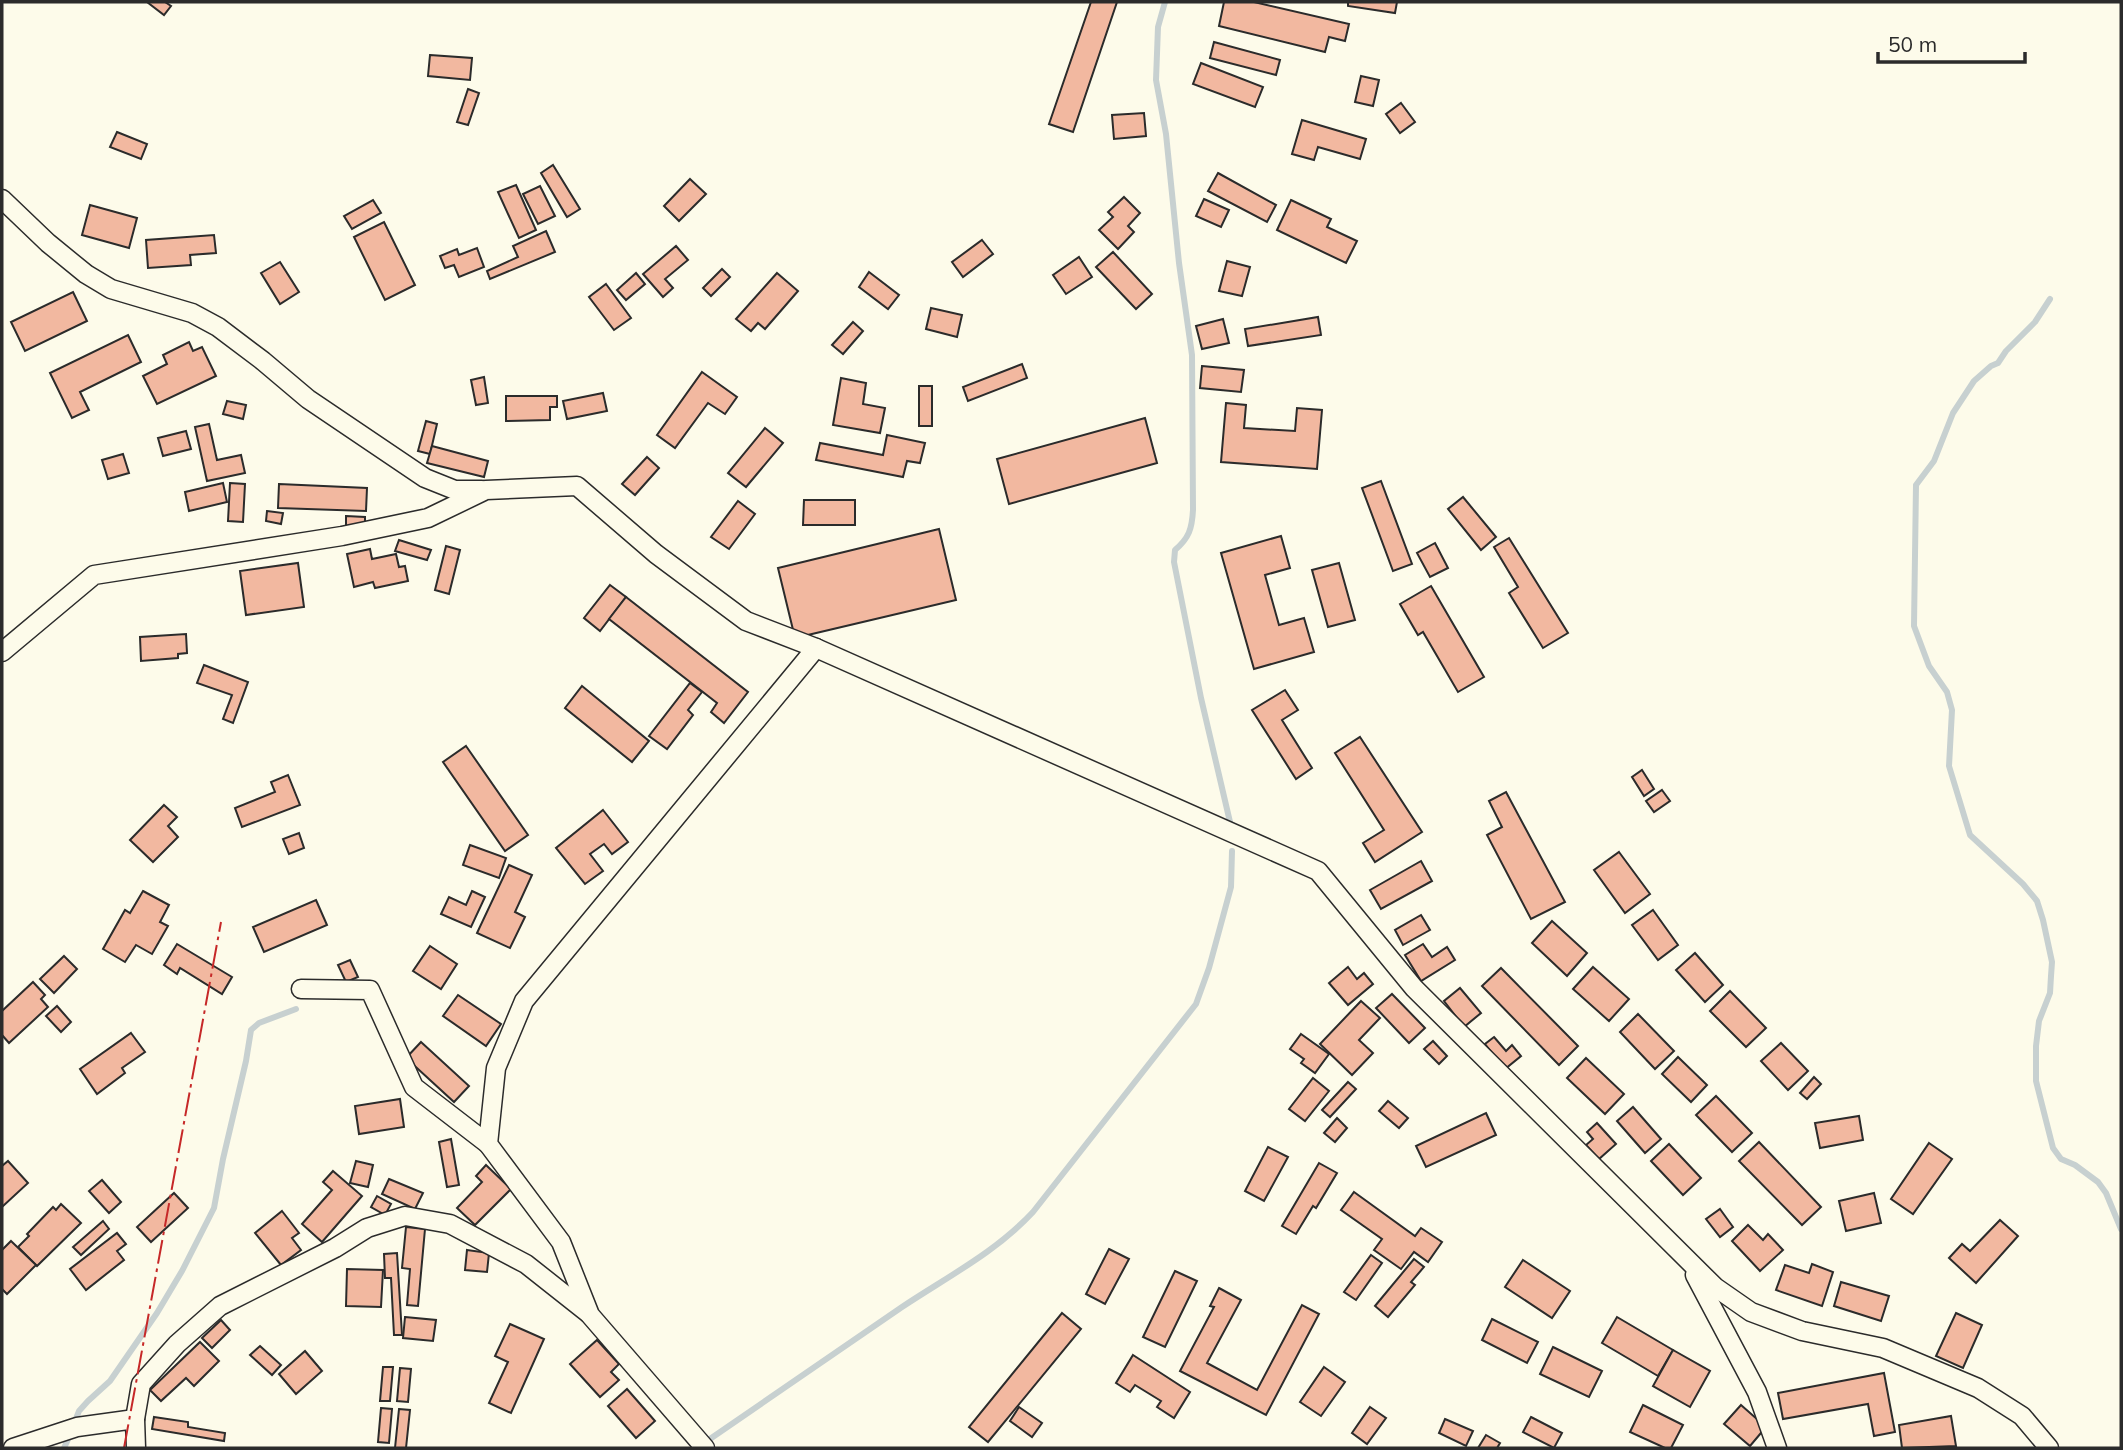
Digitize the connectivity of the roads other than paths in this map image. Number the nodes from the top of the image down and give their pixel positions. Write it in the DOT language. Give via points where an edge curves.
graph roads {
  1 [pos="2,199"];
  2 [pos="485,490"];
  3 [pos="816,648"];
  4 [pos="2,652"];
  5 [pos="301,989"];
  6 [pos="488,1144"];
  7 [pos="1687,1259"];
  8 [pos="590,1315"];
  9 [pos="135,1419"];
  10 [pos="12,1448"];
  11 [pos="136,1448"];
  12 [pos="705,1448"];
  13 [pos="1777,1448"];
  14 [pos="2049,1448"];
  1 -- 2 [label="street" via="86,274 111,289 191,313 218,327 308,399 425,478 455,490"];
  2 -- 3 [label="street" via="577,486 656,554 746,621"];
  2 -- 4 [label="street" via="428,518 94,575"];
  3 -- 6 [label="street" via="524,1001 496,1068"];
  3 -- 7 [label="street" via="1318,872 1414,988"];
  5 -- 6 [label="street" via="370,990 414,1087"];
  6 -- 8 [label="street" via="561,1242"];
  7 -- 13 [label="street" via="1757,1392"];
  7 -- 14 [label="street" via="1715,1287 1751,1312 1802,1331 1884,1348 1978,1388 2022,1416"];
  8 -- 9 [label="street" via="526,1264 450,1224 405,1216 367,1228 220,1306 141,1384"];
  8 -- 12 [label="street"];
  9 -- 10 [label="street" via="77,1427"];
  9 -- 11 [label="street"];
}
